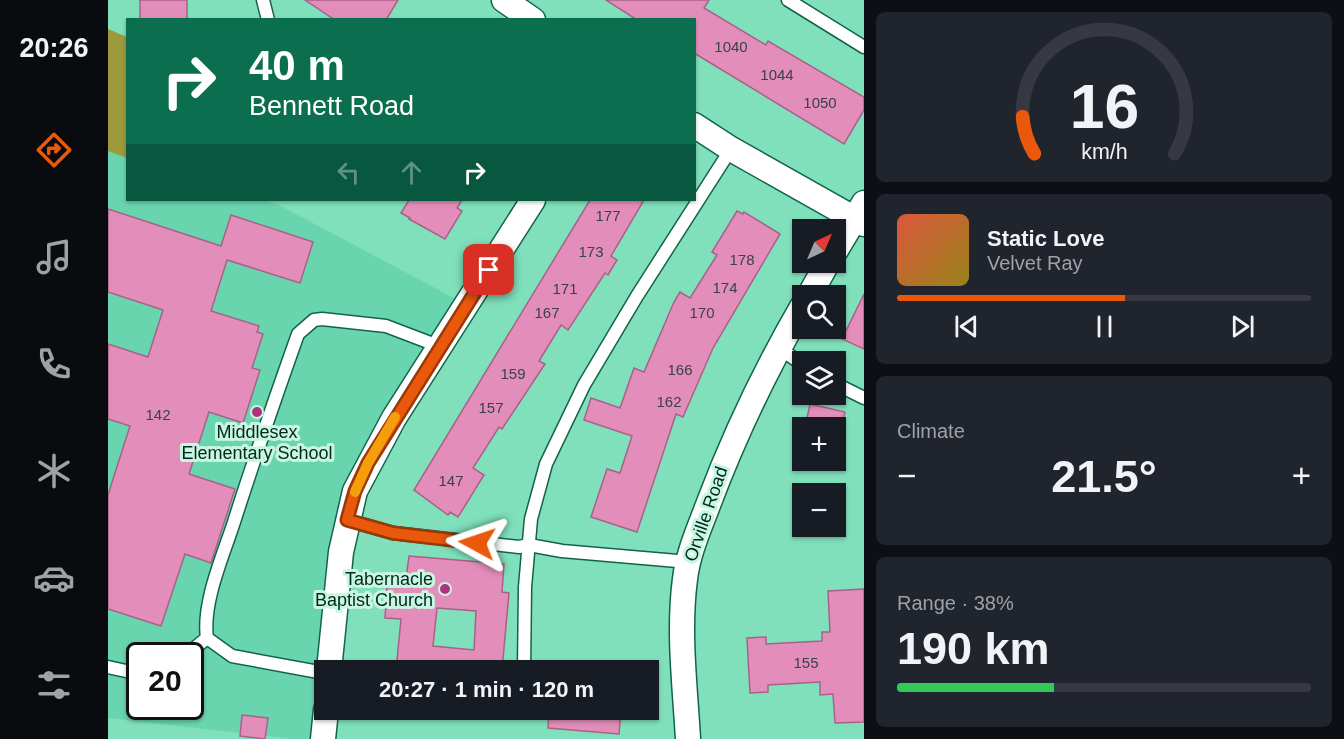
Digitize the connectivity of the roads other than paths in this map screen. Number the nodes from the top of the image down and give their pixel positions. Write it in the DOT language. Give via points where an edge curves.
graph roads {
  1 [pos="263,0"];
  2 [pos="504,0"];
  3 [pos="788,0"];
  4 [pos="268,18"];
  5 [pos="530,18"];
  6 [pos="864,47"];
  7 [pos="696,126"];
  8 [pos="731,149"];
  9 [pos="531,201"];
  10 [pos="861,215"];
  11 [pos="846,236"];
  12 [pos="792,325"];
  13 [pos="441,347"];
  14 [pos="779,348"];
  15 [pos="792,357"];
  16 [pos="846,389"];
  17 [pos="864,398"];
  18 [pos="347,520"];
  19 [pos="529,545"];
  20 [pos="689,562"];
  21 [pos="207,638"];
  22 [pos="202,642"];
  23 [pos="330,660"];
  24 [pos="524,660"];
  25 [pos="108,667"];
  26 [pos="126,671"];
  27 [pos="314,671"];
  28 [pos="325,720"];
  29 [pos="323,739"];
  30 [pos="688,739"];
  1 -- 4 [label="lane"];
  2 -- 5 [label="street"];
  3 -- 6 [label="lane"];
  7 -- 8 [label="street"];
  8 -- 10 [label="street"];
  8 -- 19 [label="lane" via="584,385 546,464 532,510"];
  9 -- 13 [label="street"];
  10 -- 11 [label="street"];
  12 -- 14 [label="street, Orville Road"];
  13 -- 18 [label="street" via="368,463"];
  13 -- 21 [label="lane" via="386,326 322,319 314,320 298,333 225,548 207,610"];
  14 -- 15 [label="lane"];
  14 -- 20 [label="street, Orville Road" via="731,445"];
  16 -- 17 [label="lane"];
  18 -- 19 [label="lane" via="393,533"];
  18 -- 23 [label="street"];
  19 -- 20 [label="lane"];
  19 -- 24 [label="lane"];
  20 -- 30 [label="street, Orville Road" via="682,609"];
  21 -- 22 [label="lane"];
  21 -- 27 [label="lane" via="232,656"];
  25 -- 26 [label="lane"];
  28 -- 29 [label="street"];
}
